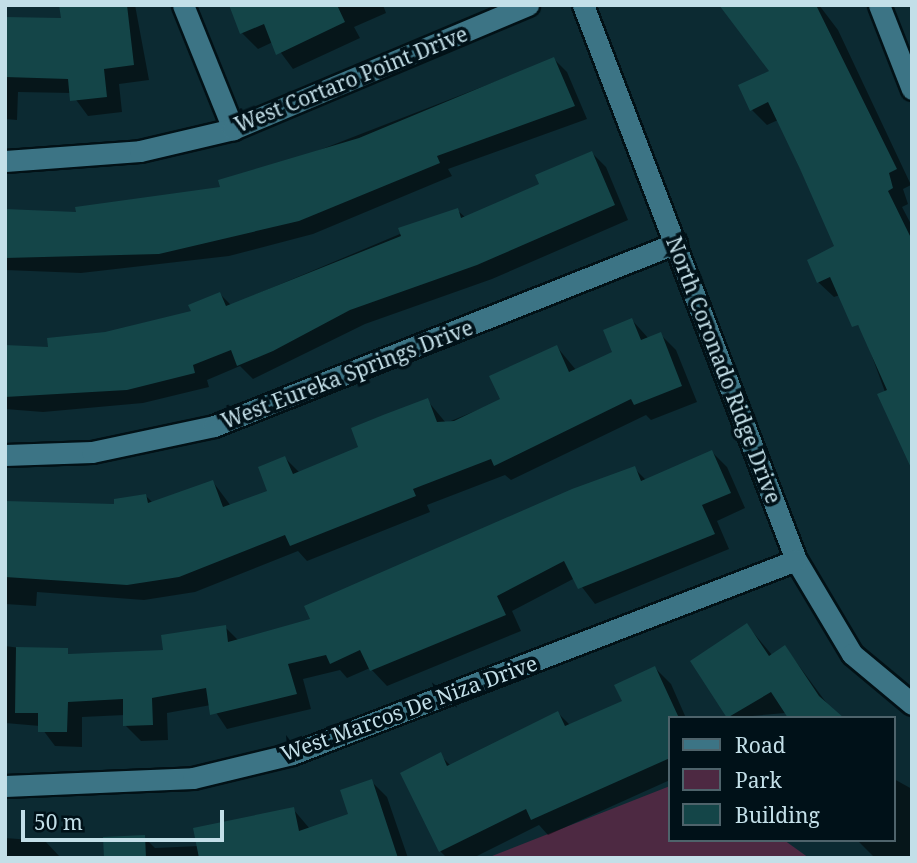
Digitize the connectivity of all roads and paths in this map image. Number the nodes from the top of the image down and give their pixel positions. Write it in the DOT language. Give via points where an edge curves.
graph roads {
  1 [pos="183,5"];
  2 [pos="528,5"];
  3 [pos="880,5"];
  4 [pos="587,7"];
  5 [pos="912,89"];
  6 [pos="233,129"];
  7 [pos="5,161"];
  8 [pos="676,243"];
  9 [pos="5,455"];
  10 [pos="796,560"];
  11 [pos="912,704"];
  12 [pos="5,786"];
  1 -- 6 [label="street"];
  2 -- 6 [label="street, West Cortaro Point Drive"];
  3 -- 5 [label="street"];
  4 -- 8 [label="street, North Coronado Ridge Drive"];
  6 -- 7 [label="street, West Cortaro Point Drive" via="140,151"];
  8 -- 9 [label="street, West Eureka Springs Drive" via="214,426 92,452"];
  8 -- 10 [label="street, North Coronado Ridge Drive"];
  10 -- 11 [label="street, North Coronado Ridge Drive" via="852,654"];
  10 -- 12 [label="street, West Marcos De Niza Drive" via="292,754 193,778"];
}
